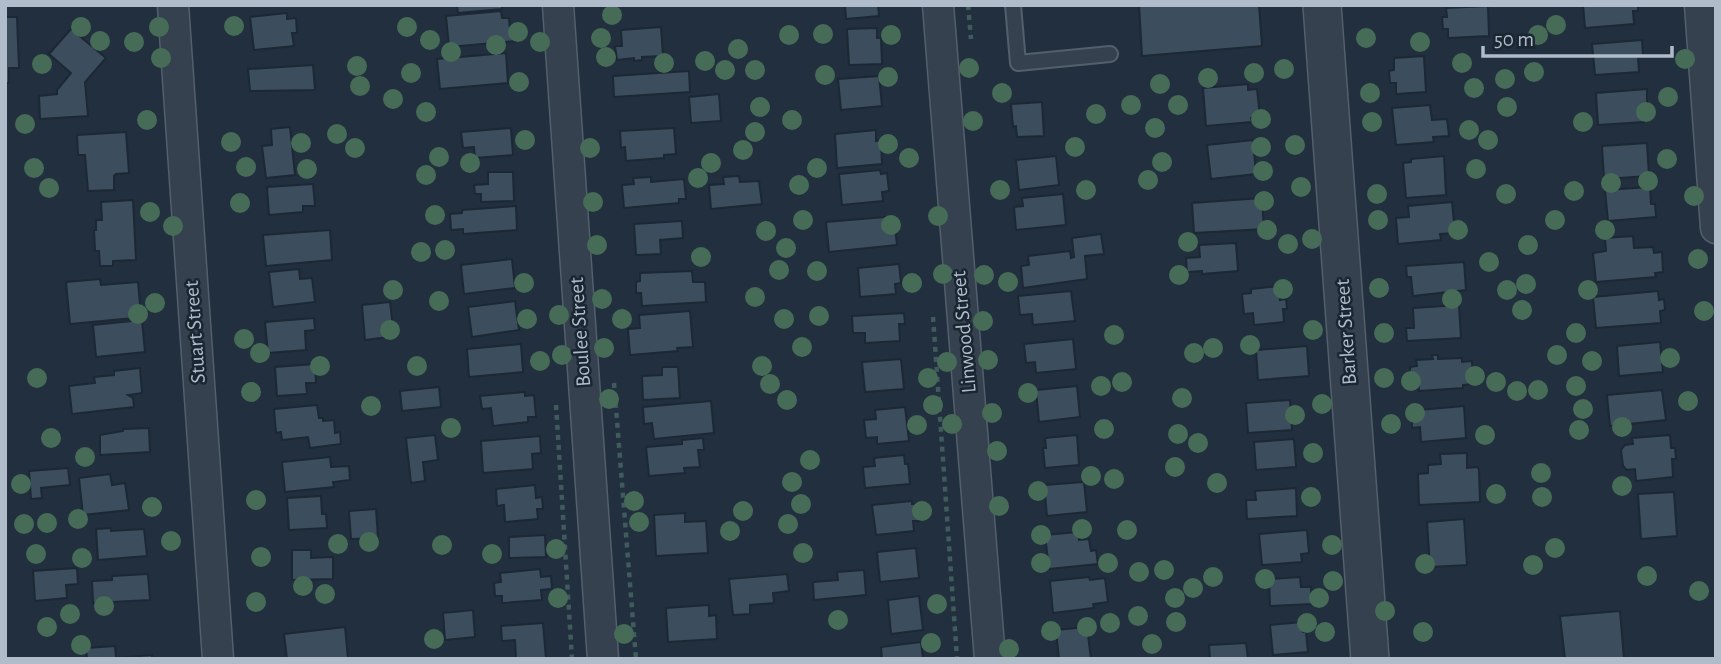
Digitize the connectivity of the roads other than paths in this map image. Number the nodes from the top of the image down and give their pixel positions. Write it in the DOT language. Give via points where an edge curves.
graph roads {
  1 [pos="173,5"];
  2 [pos="558,5"];
  3 [pos="938,5"];
  4 [pos="1013,5"];
  5 [pos="1322,5"];
  6 [pos="1700,5"];
  7 [pos="1110,54"];
  8 [pos="1716,228"];
  9 [pos="218,659"];
  10 [pos="603,659"];
  11 [pos="990,659"];
  12 [pos="1370,659"];
  1 -- 9 [label="street, Stuart Street"];
  2 -- 10 [label="street, Boulee Street"];
  3 -- 11 [label="street, Linwood Street"];
  4 -- 7 [label="lane" via="1018,63"];
  5 -- 12 [label="street, Barker Street"];
  6 -- 8 [label="street"];
}
